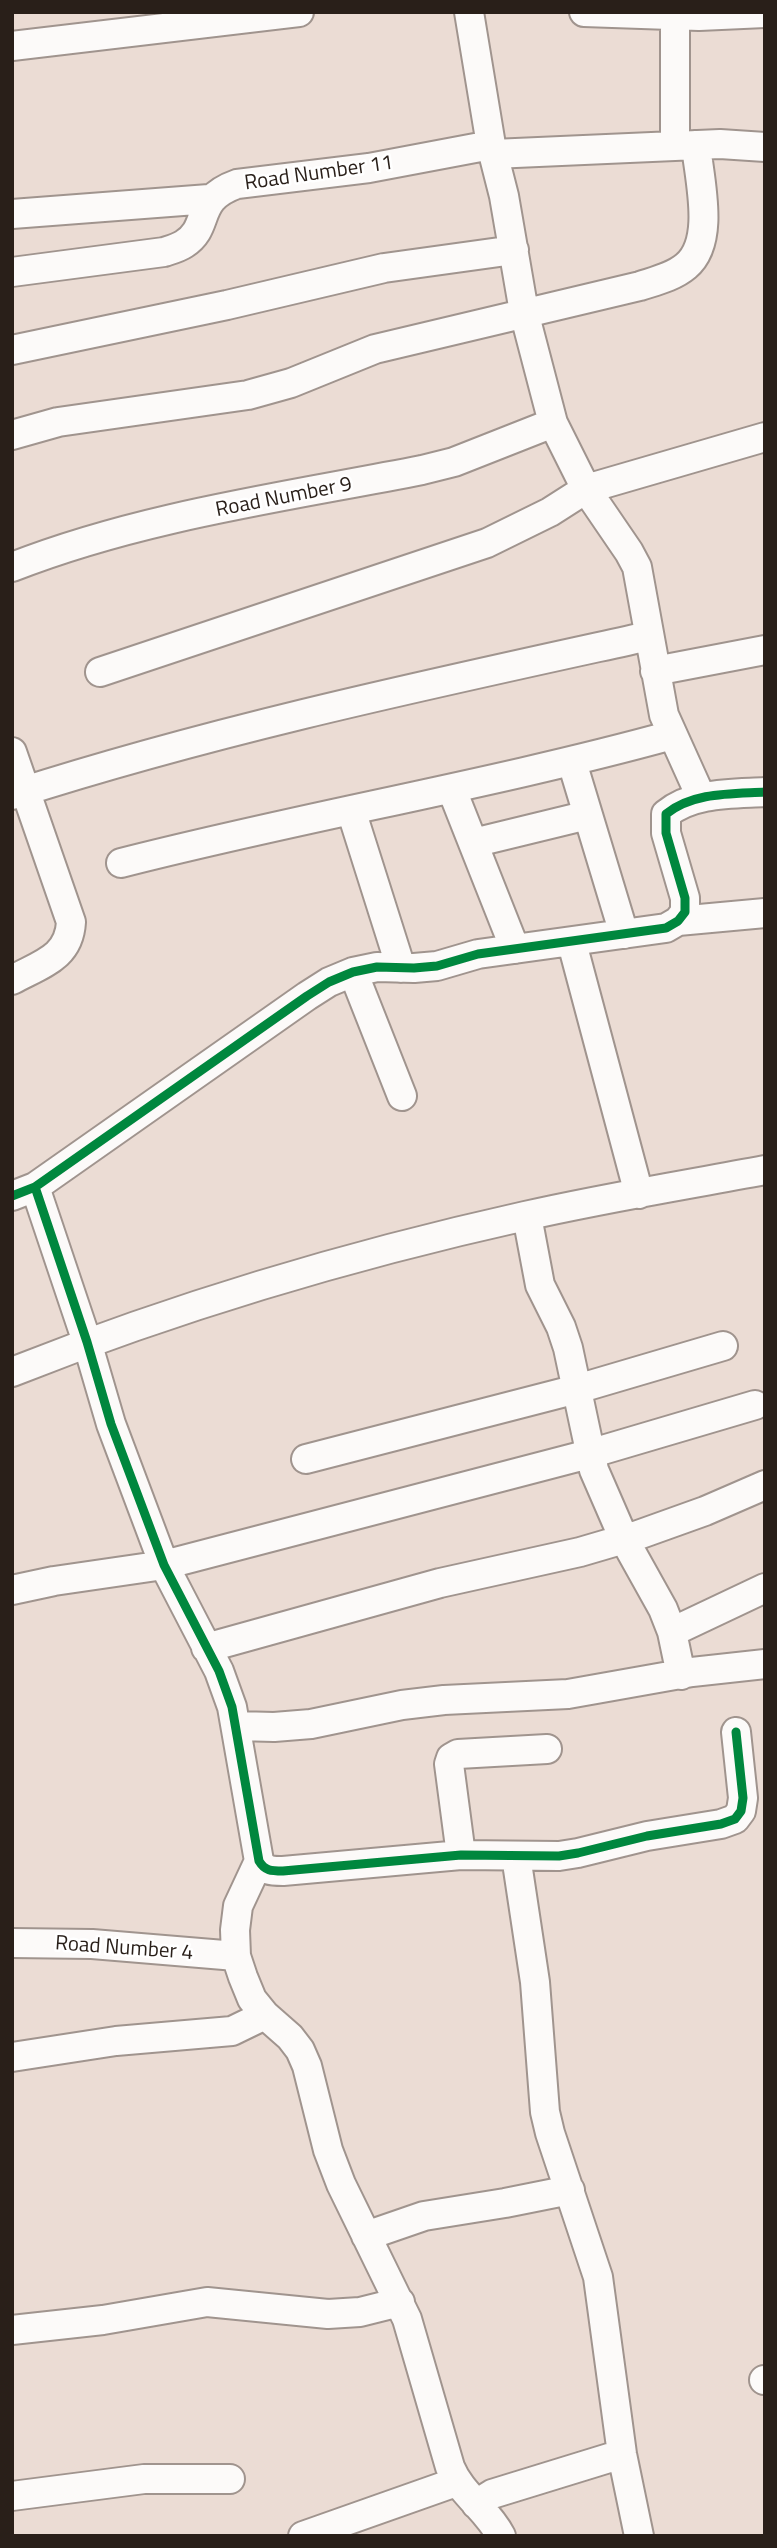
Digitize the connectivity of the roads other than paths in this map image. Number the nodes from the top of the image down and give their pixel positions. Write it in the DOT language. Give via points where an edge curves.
graph roads {
  1 [pos="299,12"];
  2 [pos="469,12"];
  3 [pos="584,12"];
  4 [pos="765,13"];
  5 [pos="675,15"];
  6 [pos="219,17"];
  7 [pos="12,46"];
  8 [pos="685,145"];
  9 [pos="765,147"];
  10 [pos="492,150"];
  11 [pos="209,200"];
  12 [pos="12,214"];
  13 [pos="514,250"];
  14 [pos="12,272"];
  15 [pos="524,312"];
  16 [pos="12,350"];
  17 [pos="553,423"];
  18 [pos="12,435"];
  19 [pos="765,437"];
  20 [pos="586,489"];
  21 [pos="12,567"];
  22 [pos="649,636"];
  23 [pos="765,650"];
  24 [pos="655,671"];
  25 [pos="100,672"];
  26 [pos="672,735"];
  27 [pos="12,752"];
  28 [pos="572,762"];
  29 [pos="452,790"];
  30 [pos="765,792"];
  31 [pos="20,793"];
  32 [pos="701,797"];
  33 [pos="351,810"];
  34 [pos="588,815"];
  35 [pos="473,843"];
  36 [pos="121,863"];
  37 [pos="765,913"];
  38 [pos="678,921"];
  39 [pos="624,934"];
  40 [pos="572,943"];
  41 [pos="515,949"];
  42 [pos="401,968"];
  43 [pos="353,972"];
  44 [pos="12,979"];
  45 [pos="402,1096"];
  46 [pos="765,1170"];
  47 [pos="23,1191"];
  48 [pos="639,1194"];
  49 [pos="527,1216"];
  50 [pos="87,1342"];
  51 [pos="723,1346"];
  52 [pos="12,1372"];
  53 [pos="577,1388"];
  54 [pos="755,1405"];
  55 [pos="589,1454"];
  56 [pos="306,1459"];
  57 [pos="765,1485"];
  58 [pos="624,1539"];
  59 [pos="164,1565"];
  60 [pos="765,1588"];
  61 [pos="12,1590"];
  62 [pos="672,1632"];
  63 [pos="206,1648"];
  64 [pos="765,1664"];
  65 [pos="681,1675"];
  66 [pos="237,1726"];
  67 [pos="736,1732"];
  68 [pos="547,1749"];
  69 [pos="461,1855"];
  70 [pos="516,1856"];
  71 [pos="259,1861"];
  72 [pos="12,1943"];
  73 [pos="236,1955"];
  74 [pos="265,2015"];
  75 [pos="12,2057"];
  76 [pos="570,2190"];
  77 [pos="366,2236"];
  78 [pos="400,2302"];
  79 [pos="12,2330"];
  80 [pos="622,2454"];
  81 [pos="230,2479"];
  82 [pos="456,2482"];
  83 [pos="12,2496"];
  84 [pos="476,2504"];
  85 [pos="303,2536"];
  86 [pos="500,2536"];
  87 [pos="639,2536"];
  1 -- 6 [label="street"];
  2 -- 10 [label="street"];
  3 -- 5 [label="street"];
  4 -- 5 [label="street"];
  5 -- 8 [label="street"];
  6 -- 7 [label="street"];
  8 -- 9 [label="street, Road Number 11"];
  8 -- 10 [label="street, Road Number 11"];
  8 -- 15 [label="street" via="704,223 695,257 684,268 640,286"];
  10 -- 11 [label="street, Road Number 11" via="237,184"];
  10 -- 13 [label="street"];
  11 -- 12 [label="street"];
  11 -- 14 [label="street" via="186,243 164,252"];
  13 -- 15 [label="street"];
  13 -- 16 [label="street" via="384,268"];
  15 -- 17 [label="street"];
  15 -- 18 [label="street" via="375,349 248,395 58,422"];
  17 -- 20 [label="street"];
  17 -- 21 [label="street, Road Number 9" via="454,462 144,526"];
  19 -- 20 [label="street"];
  20 -- 22 [label="street" via="637,567"];
  20 -- 25 [label="street" via="486,543"];
  22 -- 24 [label="street"];
  22 -- 31 [label="street" via="287,716"];
  23 -- 24 [label="street"];
  24 -- 26 [label="street"];
  26 -- 28 [label="street"];
  26 -- 32 [label="street"];
  27 -- 31 [label="street"];
  28 -- 29 [label="street"];
  28 -- 34 [label="street"];
  29 -- 33 [label="street"];
  29 -- 35 [label="street"];
  30 -- 32 [label="street"];
  31 -- 44 [label="street" via="69,914 70,937 55,957"];
  32 -- 38 [label="street" via="676,805 666,814 666,834 685,898 685,912"];
  33 -- 36 [label="street"];
  33 -- 42 [label="street"];
  34 -- 35 [label="street"];
  34 -- 39 [label="street"];
  35 -- 41 [label="street"];
  37 -- 38 [label="street"];
  38 -- 39 [label="street" via="666,928"];
  39 -- 40 [label="street"];
  40 -- 41 [label="street"];
  40 -- 48 [label="street"];
  41 -- 42 [label="street"];
  42 -- 43 [label="street"];
  43 -- 45 [label="street"];
  43 -- 47 [label="street" via="307,996"];
  46 -- 48 [label="street"];
  47 -- 50 [label="street"];
  48 -- 49 [label="street"];
  49 -- 50 [label="street" via="230,1293"];
  49 -- 53 [label="street" via="536,1268 561,1327"];
  50 -- 52 [label="street"];
  50 -- 59 [label="street" via="111,1424"];
  51 -- 53 [label="street"];
  53 -- 55 [label="street"];
  53 -- 56 [label="street"];
  54 -- 55 [label="street"];
  55 -- 58 [label="street"];
  55 -- 59 [label="street"];
  57 -- 58 [label="street"];
  58 -- 62 [label="street"];
  58 -- 63 [label="street" via="440,1583"];
  59 -- 61 [label="street"];
  59 -- 63 [label="street"];
  60 -- 62 [label="street"];
  62 -- 65 [label="street"];
  63 -- 66 [label="street" via="219,1671"];
  64 -- 65 [label="street"];
  65 -- 66 [label="street" via="568,1694 402,1705 311,1724"];
  66 -- 71 [label="street"];
  67 -- 70 [label="street" via="743,1798 735,1819 579,1853"];
  68 -- 69 [label="street" via="451,1758"];
  69 -- 70 [label="street"];
  69 -- 71 [label="street" via="283,1871 269,1871"];
  70 -- 76 [label="street" via="535,1982 545,2112"];
  71 -- 73 [label="street" via="238,1906"];
  72 -- 73 [label="street, Road Number 4"];
  73 -- 74 [label="street" via="253,1999"];
  74 -- 75 [label="street" via="223,2032 116,2041"];
  74 -- 77 [label="street" via="300,2050 328,2150"];
  76 -- 77 [label="street" via="424,2216"];
  76 -- 80 [label="street" via="598,2277"];
  77 -- 78 [label="street"];
  78 -- 79 [label="street" via="328,2314 207,2302"];
  78 -- 82 [label="street"];
  80 -- 84 [label="street" via="492,2494"];
  80 -- 87 [label="street"];
  81 -- 83 [label="street" via="144,2479"];
  82 -- 84 [label="street"];
  82 -- 85 [label="street"];
  84 -- 86 [label="street"];
}
